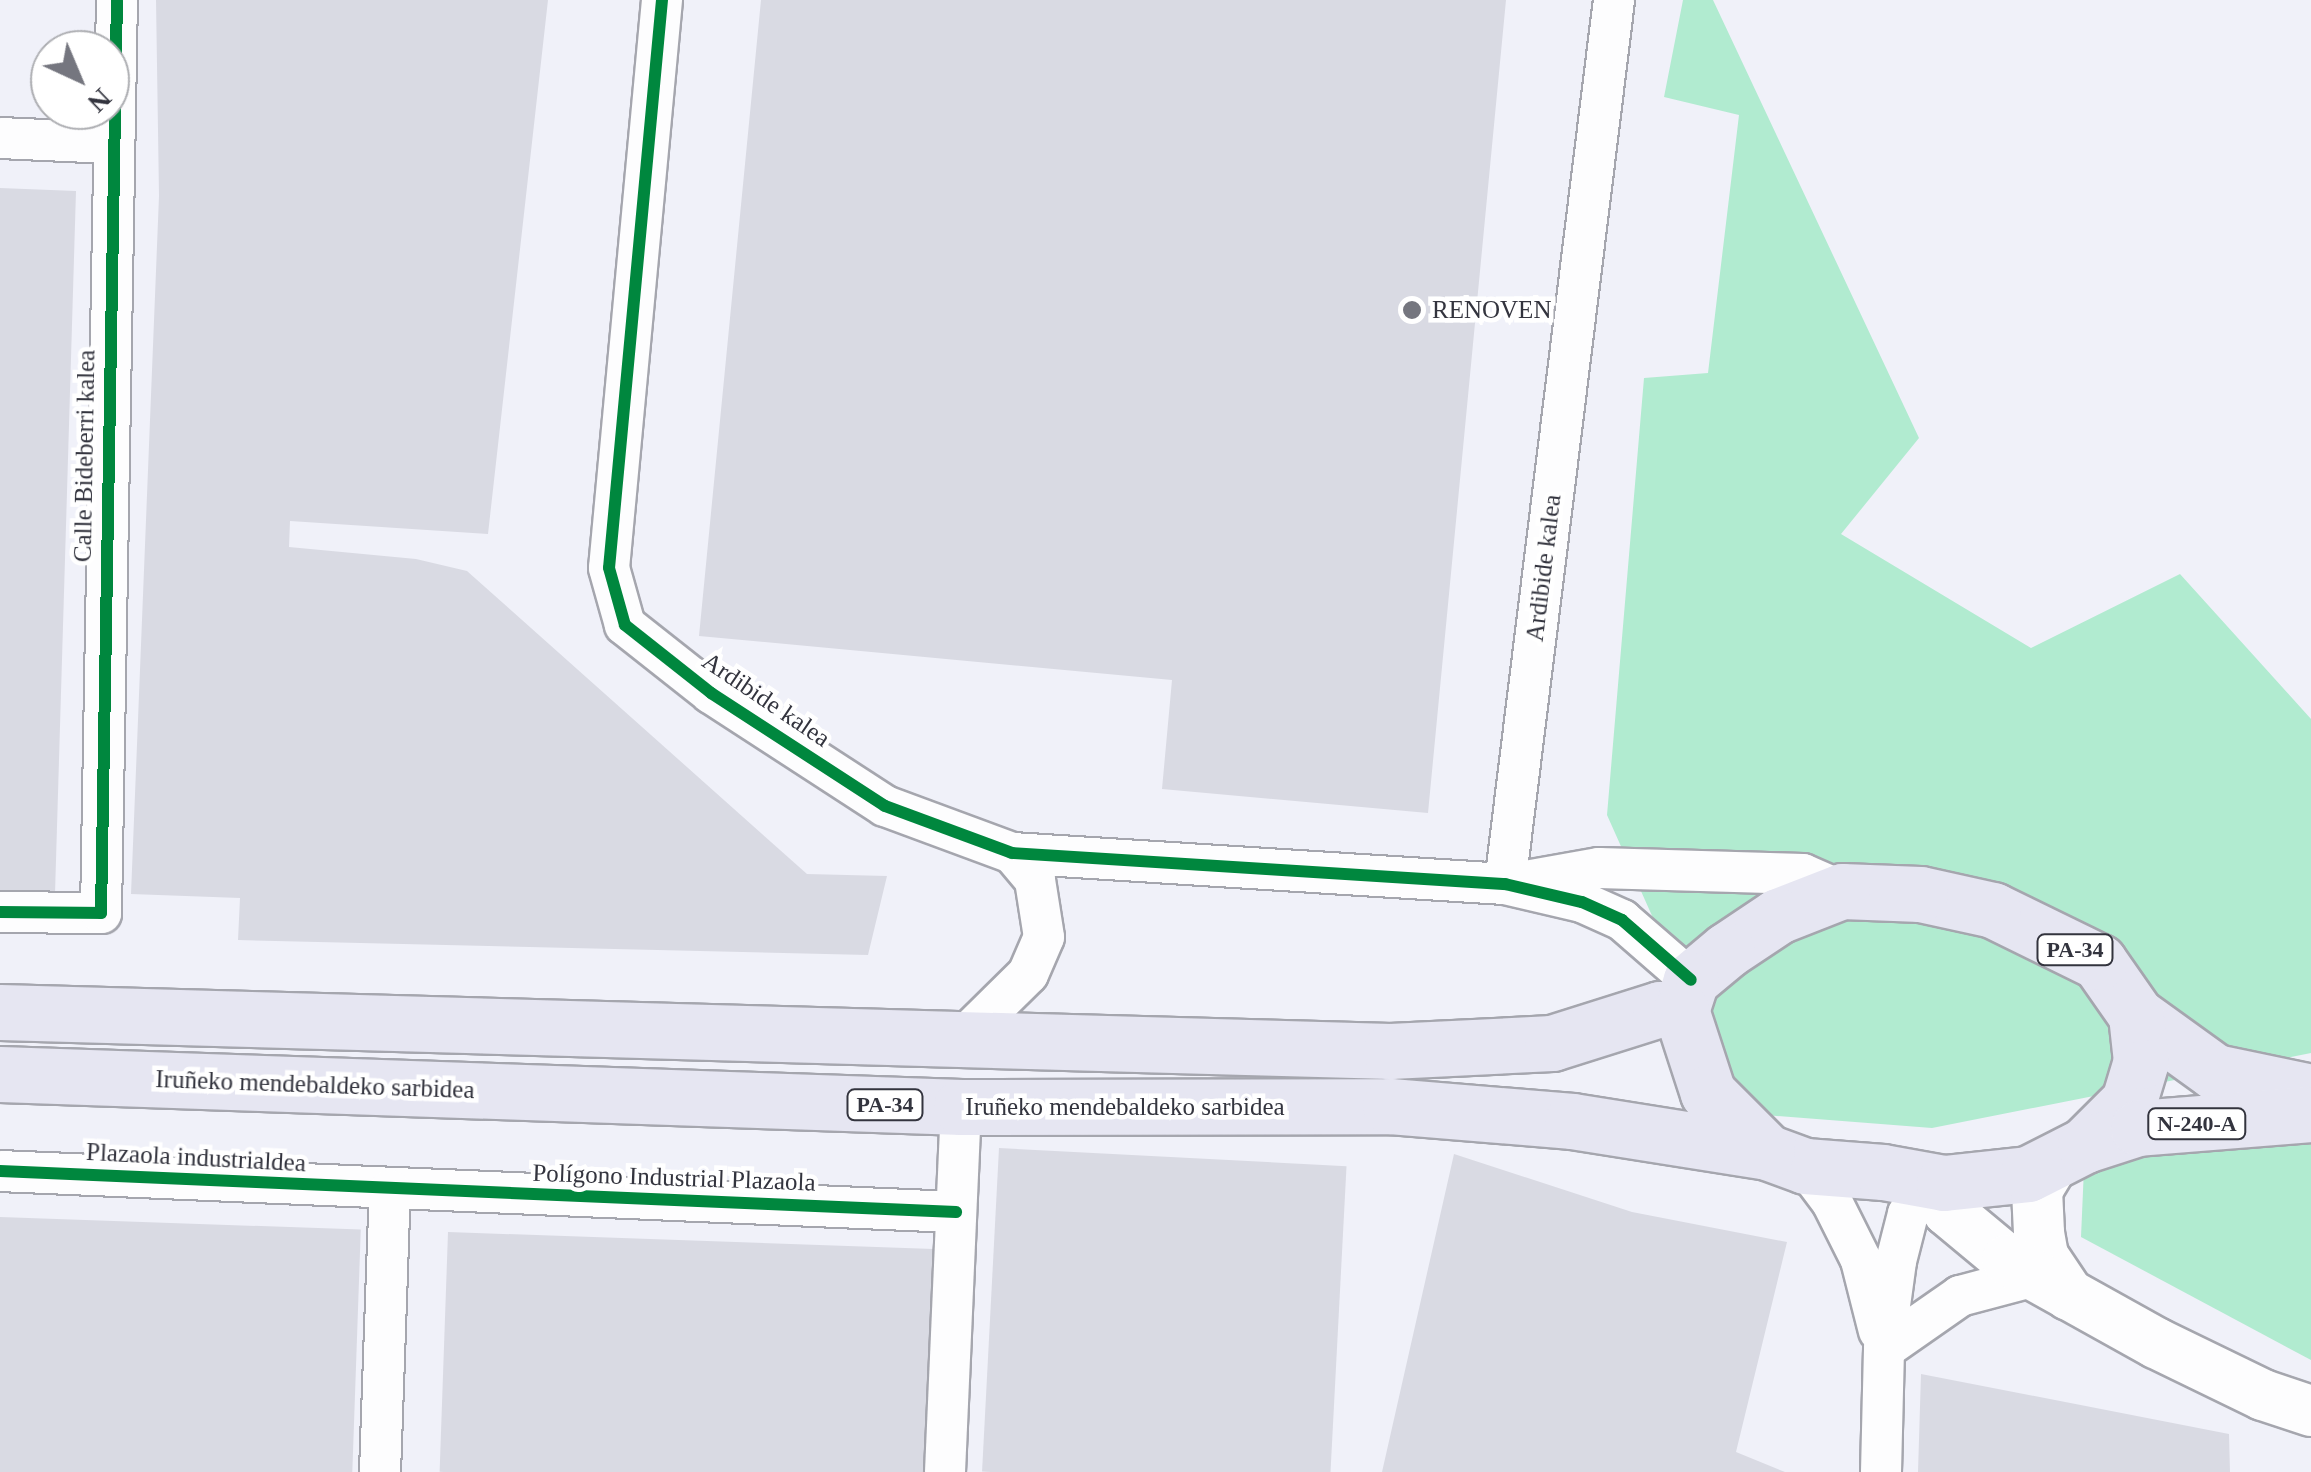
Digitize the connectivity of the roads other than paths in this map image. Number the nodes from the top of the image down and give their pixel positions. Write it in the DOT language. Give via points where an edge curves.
graph roads {
  1 [pos="118,0"];
  2 [pos="662,0"];
  3 [pos="1614,0"];
  4 [pos="0,138"];
  5 [pos="112,143"];
  6 [pos="1012,853"];
  7 [pos="1506,884"];
  8 [pos="1842,891"];
  9 [pos="0,912"];
  10 [pos="1686,995"];
  11 [pos="0,1012"];
  12 [pos="2136,1015"];
  13 [pos="961,1040"];
  14 [pos="0,1074"];
  15 [pos="2311,1092"];
  16 [pos="961,1107"];
  17 [pos="2311,1114"];
  18 [pos="2070,1152"];
  19 [pos="1786,1159"];
  20 [pos="0,1171"];
  21 [pos="1932,1181"];
  22 [pos="390,1190"];
  23 [pos="956,1212"];
  24 [pos="2052,1286"];
  25 [pos="1884,1349"];
  26 [pos="2311,1411"];
  27 [pos="380,1472"];
  28 [pos="944,1472"];
  29 [pos="1881,1472"];
  1 -- 5 [label="street, Calle Bideberri kalea"];
  2 -- 6 [label="street, Ardibide kalea" via="609,568 625,625 710,693 885,806"];
  3 -- 7 [label="street, Ardibide kalea"];
  4 -- 5 [label="street"];
  5 -- 9 [label="street, Calle Bideberri kalea" via="101,913"];
  6 -- 7 [label="street, Ardibide kalea"];
  6 -- 13 [label="street" via="1034,880 1044,938 1028,974"];
  7 -- 8 [label="street" via="1599,868 1804,874"];
  7 -- 10 [label="street" via="1582,902 1622,920"];
  8 -- 10 [label="highway, PA-34" via="1778,916"];
  8 -- 12 [label="highway, PA-34" via="1920,894 1993,910 2099,962"];
  10 -- 13 [label="highway, PA-34" via="1552,1043 1390,1051"];
  10 -- 19 [label="highway" via="1708,1093"];
  11 -- 13 [label="highway, PA-34"];
  12 -- 15 [label="highway, N-240-A" via="2216,1072"];
  12 -- 18 [label="highway, Iruñeko mendebaldeko sarbidea / PA-34" via="2141,1060 2128,1101"];
  14 -- 16 [label="highway, Iruñeko mendebaldeko sarbidea / PA-34"];
  16 -- 19 [label="highway, Iruñeko mendebaldeko sarbidea / PA-34" via="1390,1106 1572,1121"];
  16 -- 23 [label="street"];
  17 -- 18 [label="highway, N-240-A" via="2138,1128"];
  18 -- 21 [label="highway, Iruñeko mendebaldeko sarbidea / PA-34" via="2028,1174"];
  18 -- 24 [label="street" via="2038,1190 2039,1233"];
  19 -- 21 [label="highway, Iruñeko mendebaldeko sarbidea / PA-34"];
  19 -- 25 [label="street" via="1832,1202 1860,1260"];
  20 -- 22 [label="street, Plazaola industrialdea"];
  21 -- 24 [label="street" via="1948,1210 2007,1260"];
  21 -- 25 [label="street" via="1908,1214"];
  22 -- 23 [label="street, Polígono Industrial Plazaola"];
  22 -- 27 [label="street"];
  23 -- 28 [label="street"];
  24 -- 25 [label="street" via="1960,1296"];
  24 -- 26 [label="street" via="2263,1396"];
  25 -- 29 [label="street"];
}
